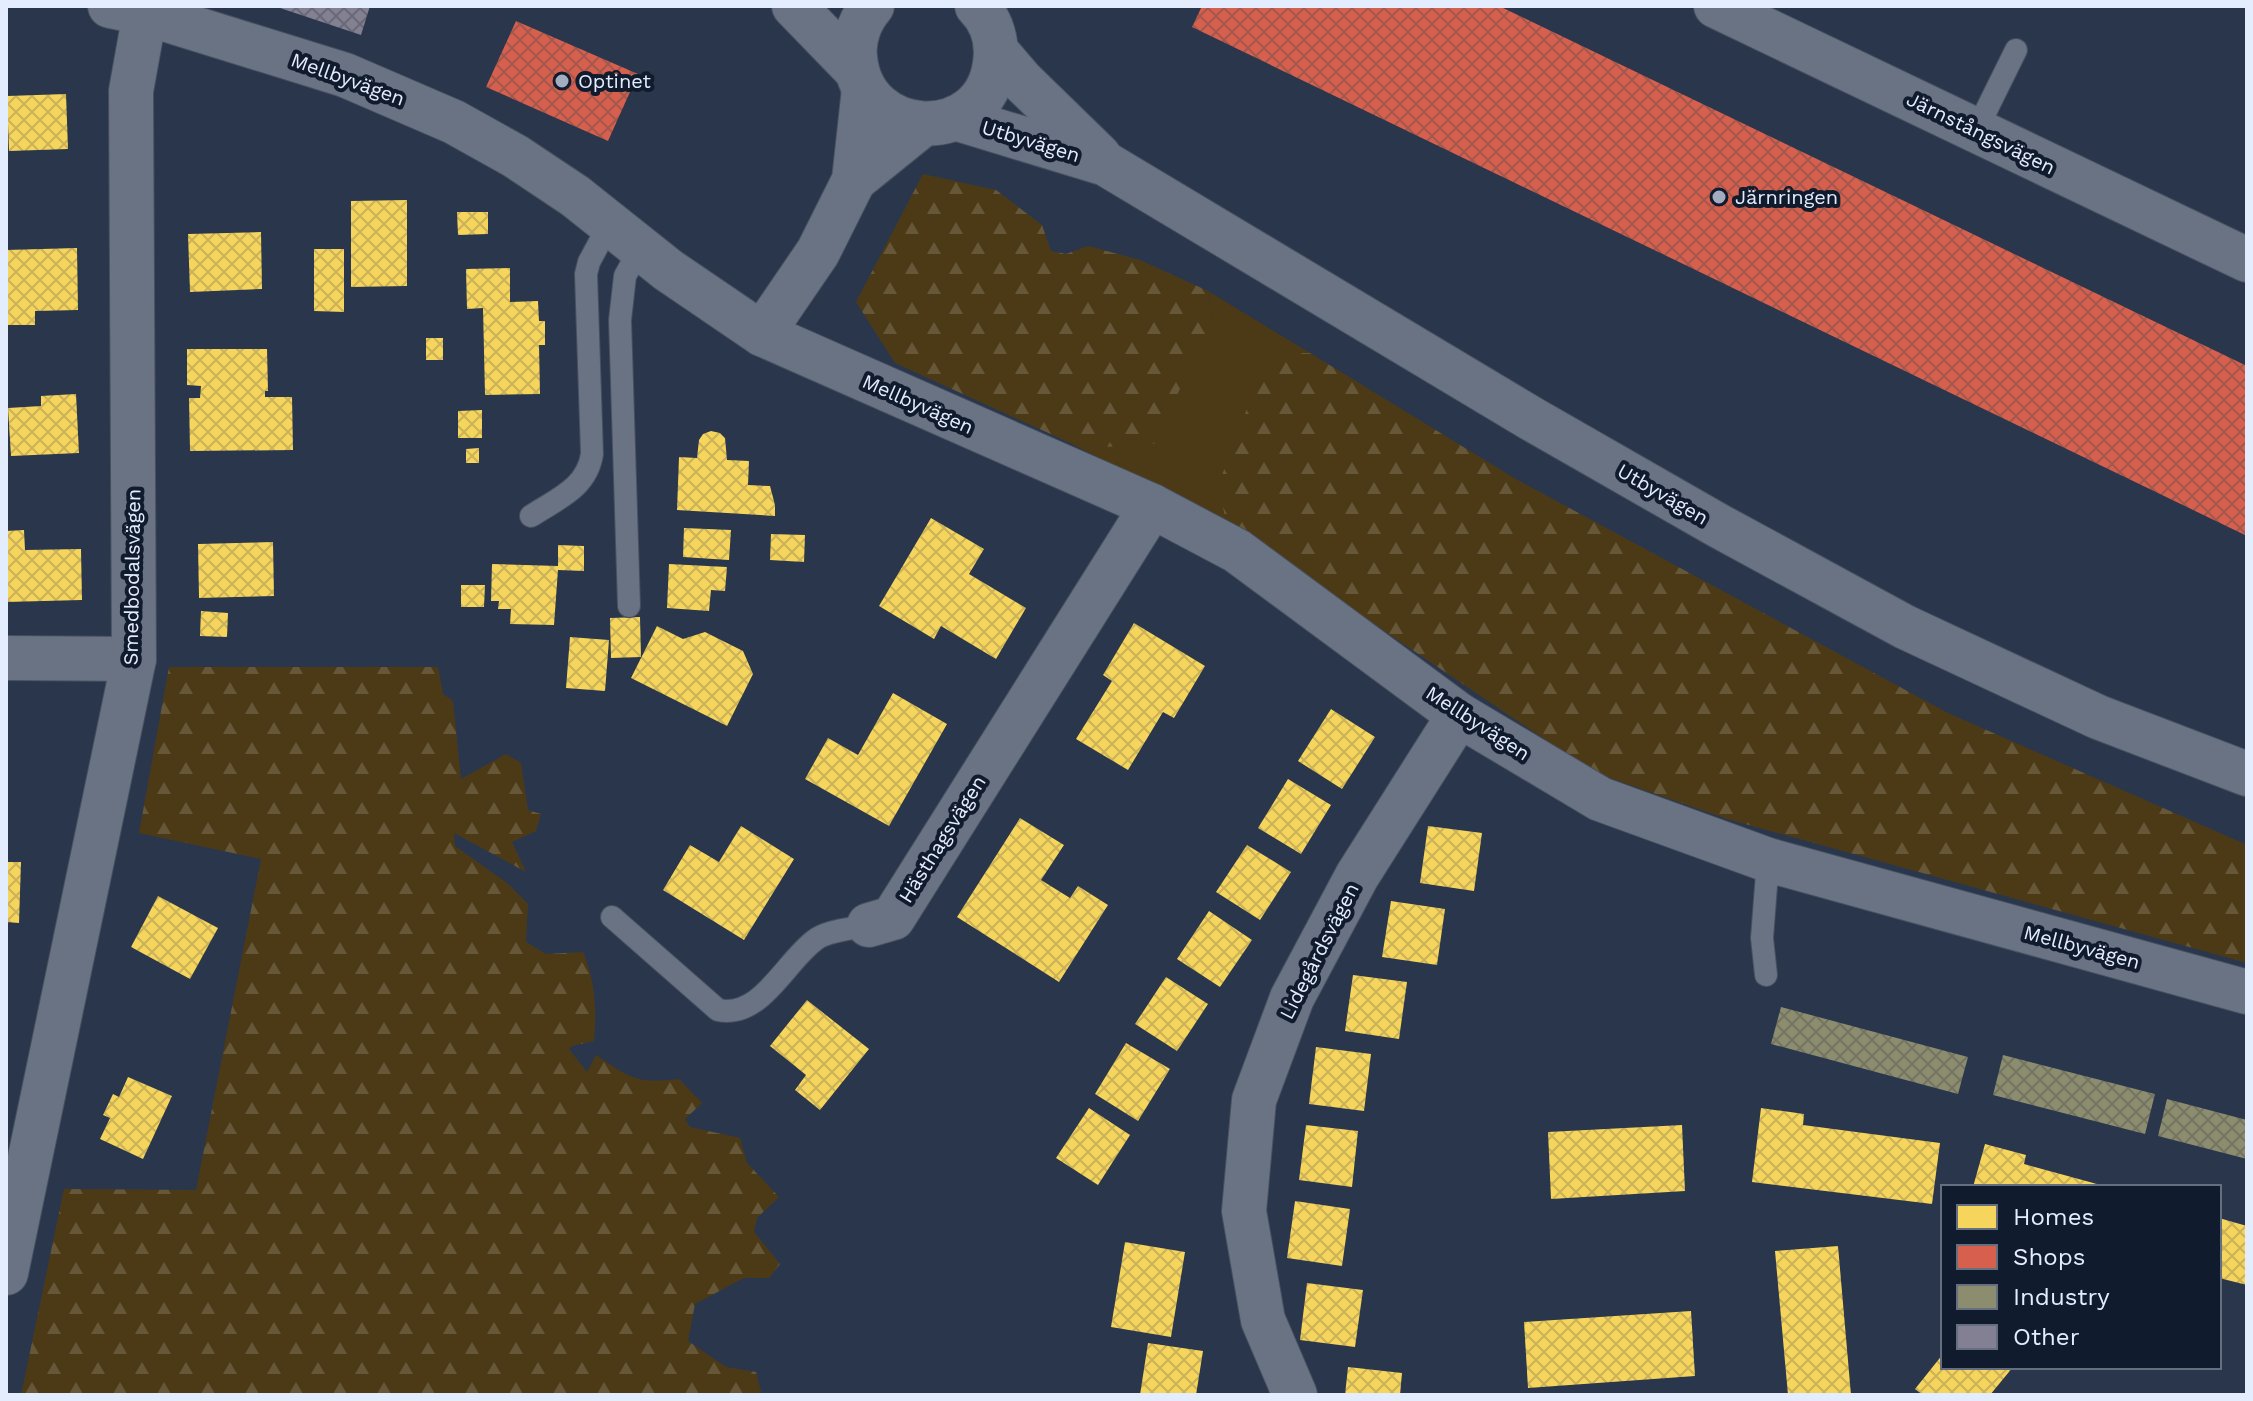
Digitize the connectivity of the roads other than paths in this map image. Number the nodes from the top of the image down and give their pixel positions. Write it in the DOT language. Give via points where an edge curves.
graph roads {
  1 [pos="794,6"];
  2 [pos="872,6"];
  3 [pos="1723,8"];
  4 [pos="127,10"];
  5 [pos="986,19"];
  6 [pos="2016,50"];
  7 [pos="860,80"];
  8 [pos="939,122"];
  9 [pos="1976,131"];
  10 [pos="1106,164"];
  11 [pos="854,180"];
  12 [pos="626,235"];
  13 [pos="2247,260"];
  14 [pos="762,334"];
  15 [pos="1152,506"];
  16 [pos="531,516"];
  17 [pos="629,606"];
  18 [pos="6,658"];
  19 [pos="134,659"];
  20 [pos="1459,715"];
  21 [pos="2247,774"];
  22 [pos="1768,860"];
  23 [pos="612,917"];
  24 [pos="869,925"];
  25 [pos="1766,975"];
  26 [pos="2247,992"];
  27 [pos="6,1273"];
  28 [pos="1295,1395"];
  1 -- 7 [label="street, Utbyvägen"];
  2 -- 7 [label="street" via="854,49"];
  3 -- 9 [label="street, Järnstångsvägen"];
  4 -- 12 [label="street, Mellbyvägen" via="395,95 515,156"];
  4 -- 19 [label="street, Smedbodalsvägen"];
  5 -- 8 [label="street, Utbyvägen" via="994,72 986,91 972,107"];
  5 -- 10 [label="street, Utbyvägen" via="1022,81"];
  6 -- 9 [label="lane"];
  7 -- 8 [label="street, Utbyvägen" via="889,114"];
  7 -- 11 [label="street"];
  8 -- 10 [label="street, Utbyvägen"];
  8 -- 11 [label="street"];
  9 -- 13 [label="street, Järnstångsvägen"];
  10 -- 21 [label="street, Utbyvägen" via="1532,419 1905,627 2098,717"];
  11 -- 14 [label="street" via="818,252"];
  12 -- 14 [label="street, Mellbyvägen"];
  12 -- 16 [label="lane" via="589,262 586,274 590,467 578,485"];
  12 -- 17 [label="lane" via="620,320"];
  14 -- 15 [label="street, Mellbyvägen"];
  15 -- 20 [label="street, Mellbyvägen" via="1237,551"];
  15 -- 24 [label="street, Hästhagsvägen" via="893,918"];
  18 -- 19 [label="street"];
  19 -- 27 [label="street, Smedbodalsvägen"];
  20 -- 22 [label="street, Mellbyvägen" via="1600,799"];
  20 -- 28 [label="street, Lidegårdsvägen" via="1357,876 1292,998 1254,1100 1244,1211 1263,1320"];
  22 -- 25 [label="lane" via="1762,938"];
  22 -- 26 [label="street, Mellbyvägen"];
  23 -- 24 [label="lane, Hästhagsvägen" via="718,1010 733,1013 751,1005 817,938"];
}
